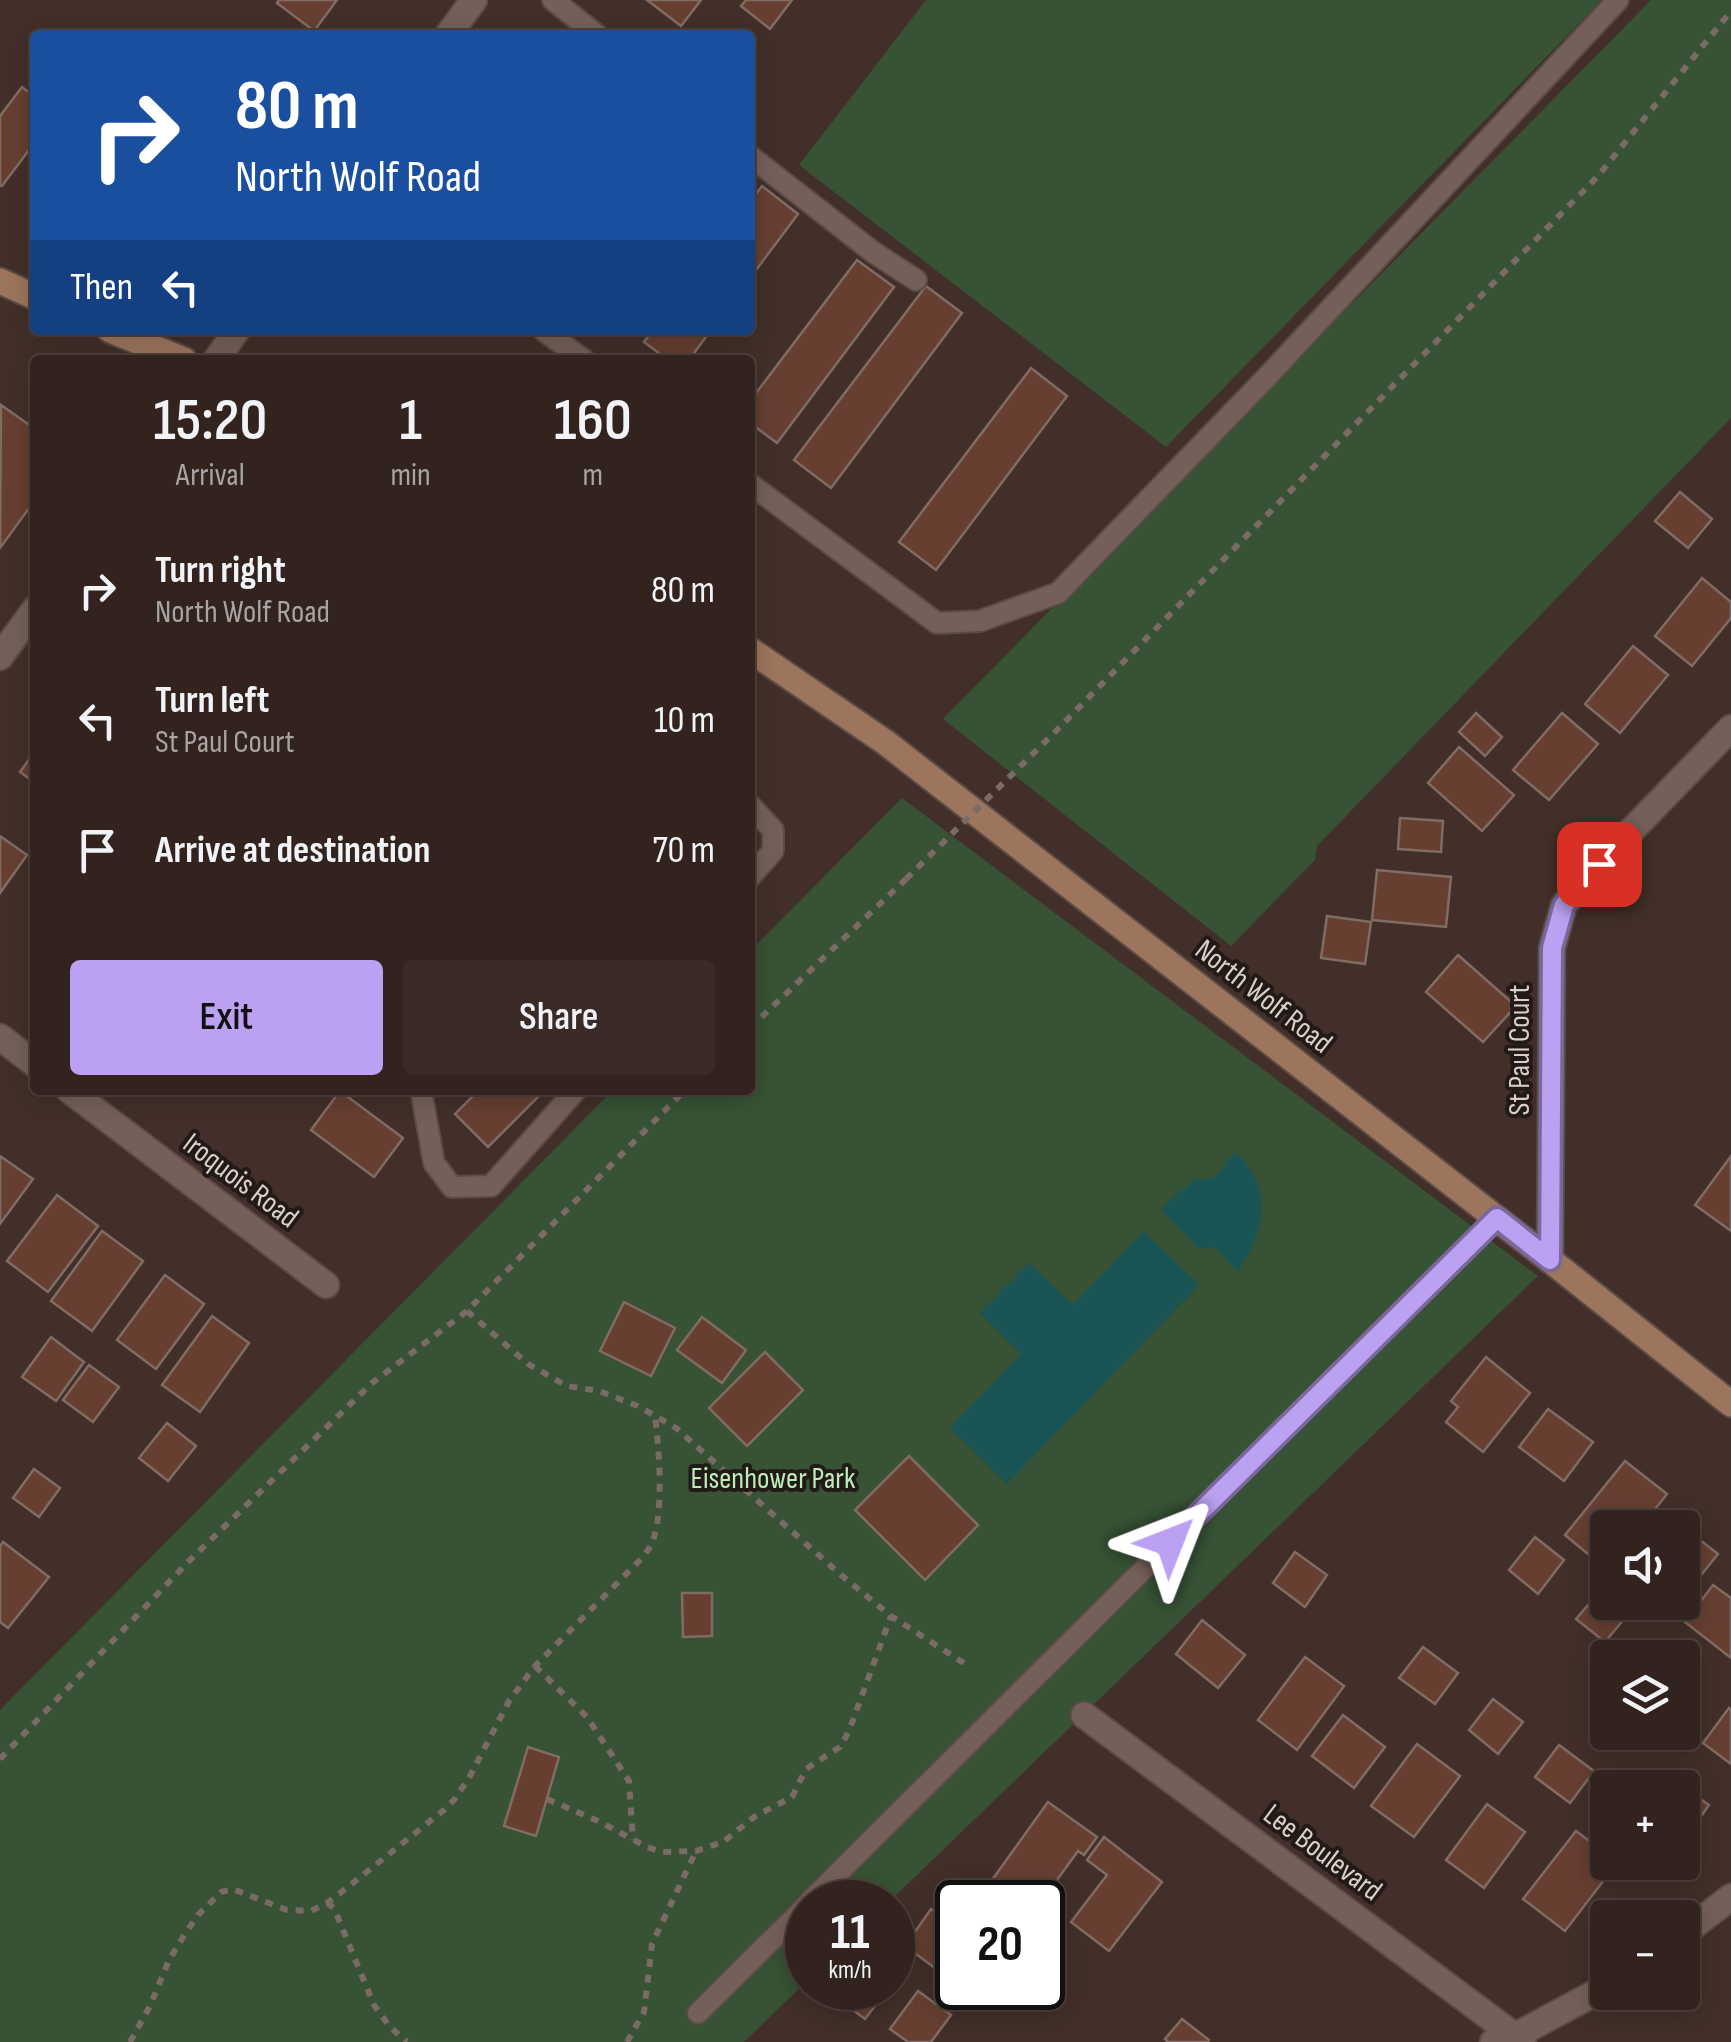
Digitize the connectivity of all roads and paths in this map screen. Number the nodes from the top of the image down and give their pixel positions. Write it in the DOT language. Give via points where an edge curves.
graph roads {
  1 [pos="474,0"];
  2 [pos="553,0"];
  3 [pos="1618,0"];
  4 [pos="1731,11"];
  5 [pos="452,30"];
  6 [pos="591,30"];
  7 [pos="755,160"];
  8 [pos="916,280"];
  9 [pos="0,281"];
  10 [pos="30,295"];
  11 [pos="122,335"];
  12 [pos="550,335"];
  13 [pos="172,355"];
  14 [pos="577,355"];
  15 [pos="755,488"];
  16 [pos="30,616"];
  17 [pos="755,653"];
  18 [pos="0,658"];
  19 [pos="1731,728"];
  20 [pos="755,810"];
  21 [pos="755,871"];
  22 [pos="755,1023"];
  23 [pos="0,1037"];
  24 [pos="30,1060"];
  25 [pos="76,1095"];
  26 [pos="422,1095"];
  27 [pos="572,1095"];
  28 [pos="680,1095"];
  29 [pos="1497,1218"];
  30 [pos="1550,1260"];
  31 [pos="326,1285"];
  32 [pos="468,1311"];
  33 [pos="1731,1404"];
  34 [pos="655,1416"];
  35 [pos="892,1616"];
  36 [pos="535,1666"];
  37 [pos="970,1667"];
  38 [pos="1084,1715"];
  39 [pos="0,1758"];
  40 [pos="547,1799"];
  41 [pos="632,1840"];
  42 [pos="696,1851"];
  43 [pos="831,1880"];
  44 [pos="1731,1897"];
  45 [pos="327,1903"];
  46 [pos="1700,1921"];
  47 [pos="785,1926"];
  48 [pos="1590,1996"];
  49 [pos="698,2013"];
  50 [pos="1510,2040"];
  51 [pos="130,2042"];
  52 [pos="406,2042"];
  53 [pos="627,2042"];
  1 -- 5 [label="street"];
  2 -- 6 [label="lane"];
  3 -- 15 [label="lane" via="1058,593 980,621 937,623"];
  4 -- 22 [label="path, bridge" via="1598,176 1054,733"];
  7 -- 8 [label="lane"];
  9 -- 10 [label="main road"];
  11 -- 13 [label="main road"];
  12 -- 14 [label="lane"];
  16 -- 18 [label="street"];
  17 -- 29 [label="main road, North Wolf Road" via="886,742"];
  19 -- 30 [label="street, St Paul Court" via="1564,905 1552,948"];
  20 -- 21 [label="lane" via="773,830 773,851"];
  23 -- 24 [label="street"];
  25 -- 31 [label="street, Iroquois Road"];
  26 -- 27 [label="lane" via="434,1163 452,1187 491,1186"];
  28 -- 32 [label="path"];
  29 -- 30 [label="main road, North Wolf Road"];
  29 -- 43 [label="lane"];
  30 -- 33 [label="main road, North Wolf Road"];
  32 -- 34 [label="path" via="528,1364 567,1386 598,1391"];
  32 -- 39 [label="path" via="372,1383 189,1560"];
  34 -- 35 [label="path"];
  34 -- 36 [label="path" via="659,1495 653,1544"];
  35 -- 37 [label="path"];
  35 -- 42 [label="path" via="840,1746 806,1769 792,1797 723,1842"];
  36 -- 41 [label="path" via="588,1717 629,1781"];
  36 -- 45 [label="path" via="454,1800"];
  38 -- 50 [label="street, Lee Boulevard"];
  40 -- 41 [label="path"];
  41 -- 42 [label="path" via="662,1852"];
  42 -- 53 [label="path" via="652,1944 644,2012"];
  44 -- 46 [label="street"];
  45 -- 51 [label="path" via="296,1912 233,1889 221,1892 169,1960"];
  45 -- 52 [label="path" via="374,2005"];
  47 -- 49 [label="lane"];
  48 -- 50 [label="street"];
}
